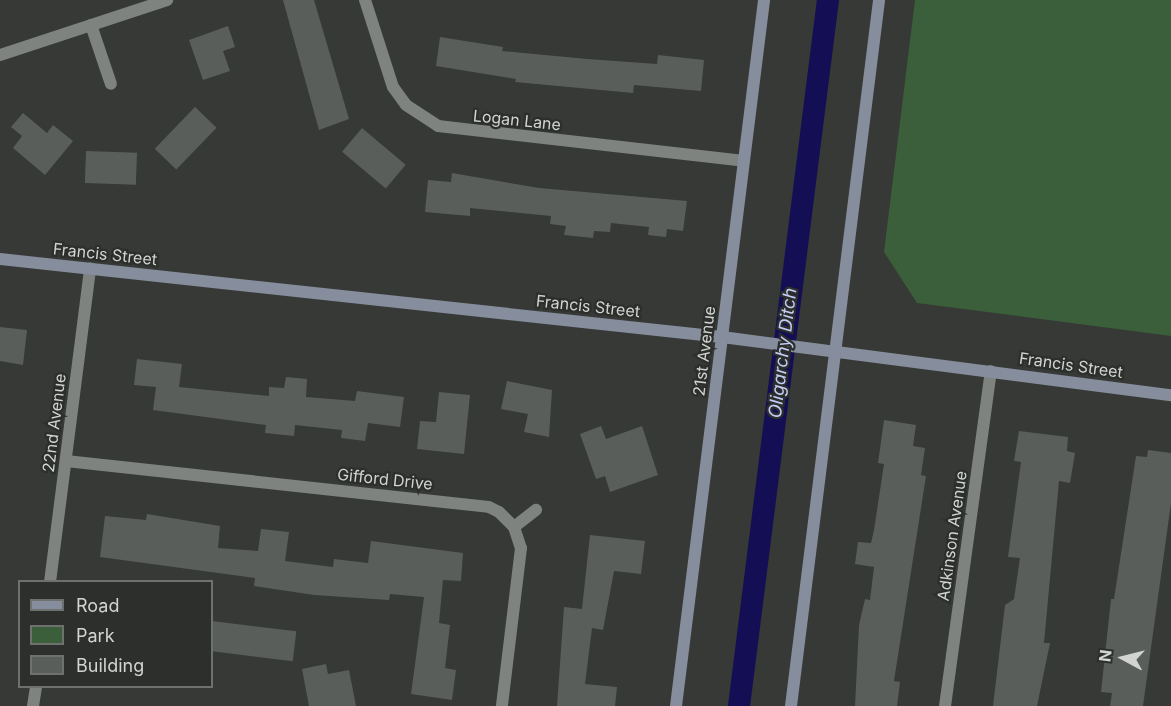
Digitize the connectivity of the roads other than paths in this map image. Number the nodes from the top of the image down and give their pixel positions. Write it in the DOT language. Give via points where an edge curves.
graph roads {
  1 [pos="167,0"];
  2 [pos="365,0"];
  3 [pos="764,0"];
  4 [pos="879,0"];
  5 [pos="91,25"];
  6 [pos="0,55"];
  7 [pos="111,84"];
  8 [pos="744,161"];
  9 [pos="0,259"];
  10 [pos="90,269"];
  11 [pos="722,337"];
  12 [pos="836,350"];
  13 [pos="991,371"];
  14 [pos="1171,395"];
  15 [pos="66,461"];
  16 [pos="536,510"];
  17 [pos="514,527"];
  18 [pos="50,580"];
  19 [pos="36,688"];
  20 [pos="33,706"];
  21 [pos="502,706"];
  22 [pos="676,706"];
  23 [pos="791,706"];
  24 [pos="945,706"];
  1 -- 5 [label="street"];
  2 -- 8 [label="street, Logan Lane" via="393,87 406,105 438,126"];
  3 -- 8 [label="street, 21st Avenue"];
  4 -- 12 [label="street"];
  5 -- 6 [label="street"];
  5 -- 7 [label="street"];
  8 -- 11 [label="street, 21st Avenue"];
  9 -- 10 [label="street, Francis Street"];
  10 -- 11 [label="street, Francis Street"];
  10 -- 15 [label="street, 22nd Avenue"];
  11 -- 12 [label="street, Francis Street"];
  11 -- 22 [label="street, 21st Avenue"];
  12 -- 13 [label="street, Francis Street"];
  12 -- 23 [label="street"];
  13 -- 14 [label="street, Francis Street"];
  13 -- 24 [label="street, Adkinson Avenue"];
  15 -- 17 [label="street, Gifford Drive" via="489,507"];
  15 -- 18 [label="street, 22nd Avenue"];
  16 -- 17 [label="street"];
  17 -- 21 [label="street" via="520,548"];
  19 -- 20 [label="street"];
}
